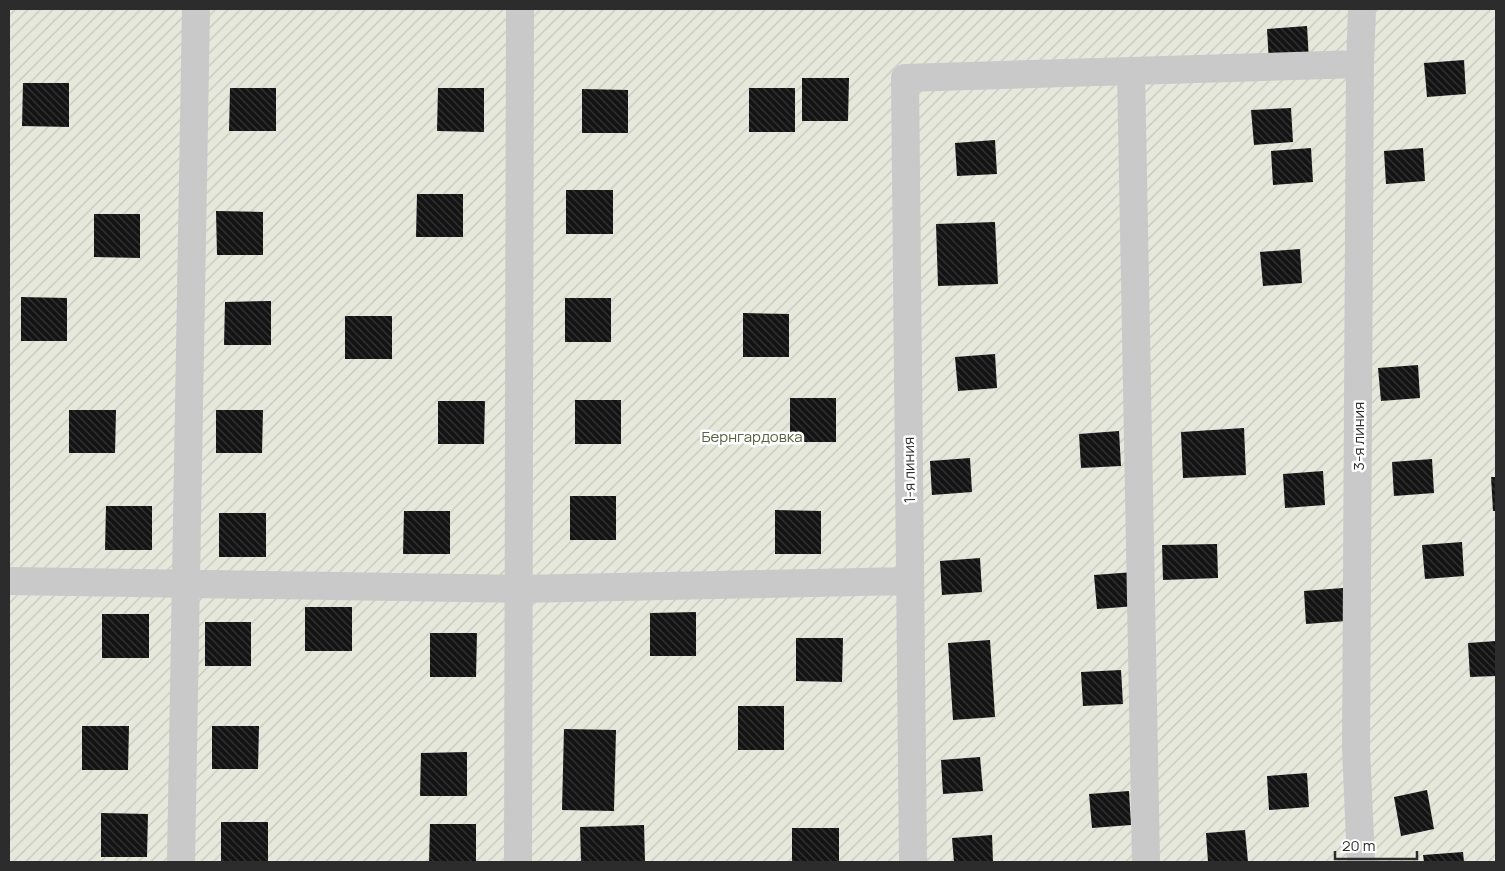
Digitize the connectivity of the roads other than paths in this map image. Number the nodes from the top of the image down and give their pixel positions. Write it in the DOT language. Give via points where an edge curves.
graph roads {
  1 [pos="196,9"];
  2 [pos="520,9"];
  3 [pos="1362,9"];
  4 [pos="1360,64"];
  5 [pos="1131,71"];
  6 [pos="9,581"];
  7 [pos="910,581"];
  8 [pos="186,583"];
  9 [pos="519,589"];
  10 [pos="180,862"];
  11 [pos="518,862"];
  12 [pos="912,862"];
  13 [pos="1146,862"];
  14 [pos="1362,862"];
  1 -- 8 [label="street"];
  2 -- 9 [label="street"];
  3 -- 4 [label="street, 3-я линия"];
  4 -- 5 [label="street"];
  4 -- 14 [label="street, 3-я линия" via="1356,748"];
  5 -- 7 [label="street, 1-я линия" via="905,78"];
  5 -- 13 [label="street"];
  6 -- 8 [label="street"];
  7 -- 9 [label="street"];
  7 -- 12 [label="street, 1-я линия"];
  8 -- 9 [label="street"];
  8 -- 10 [label="street"];
  9 -- 11 [label="street"];
}
